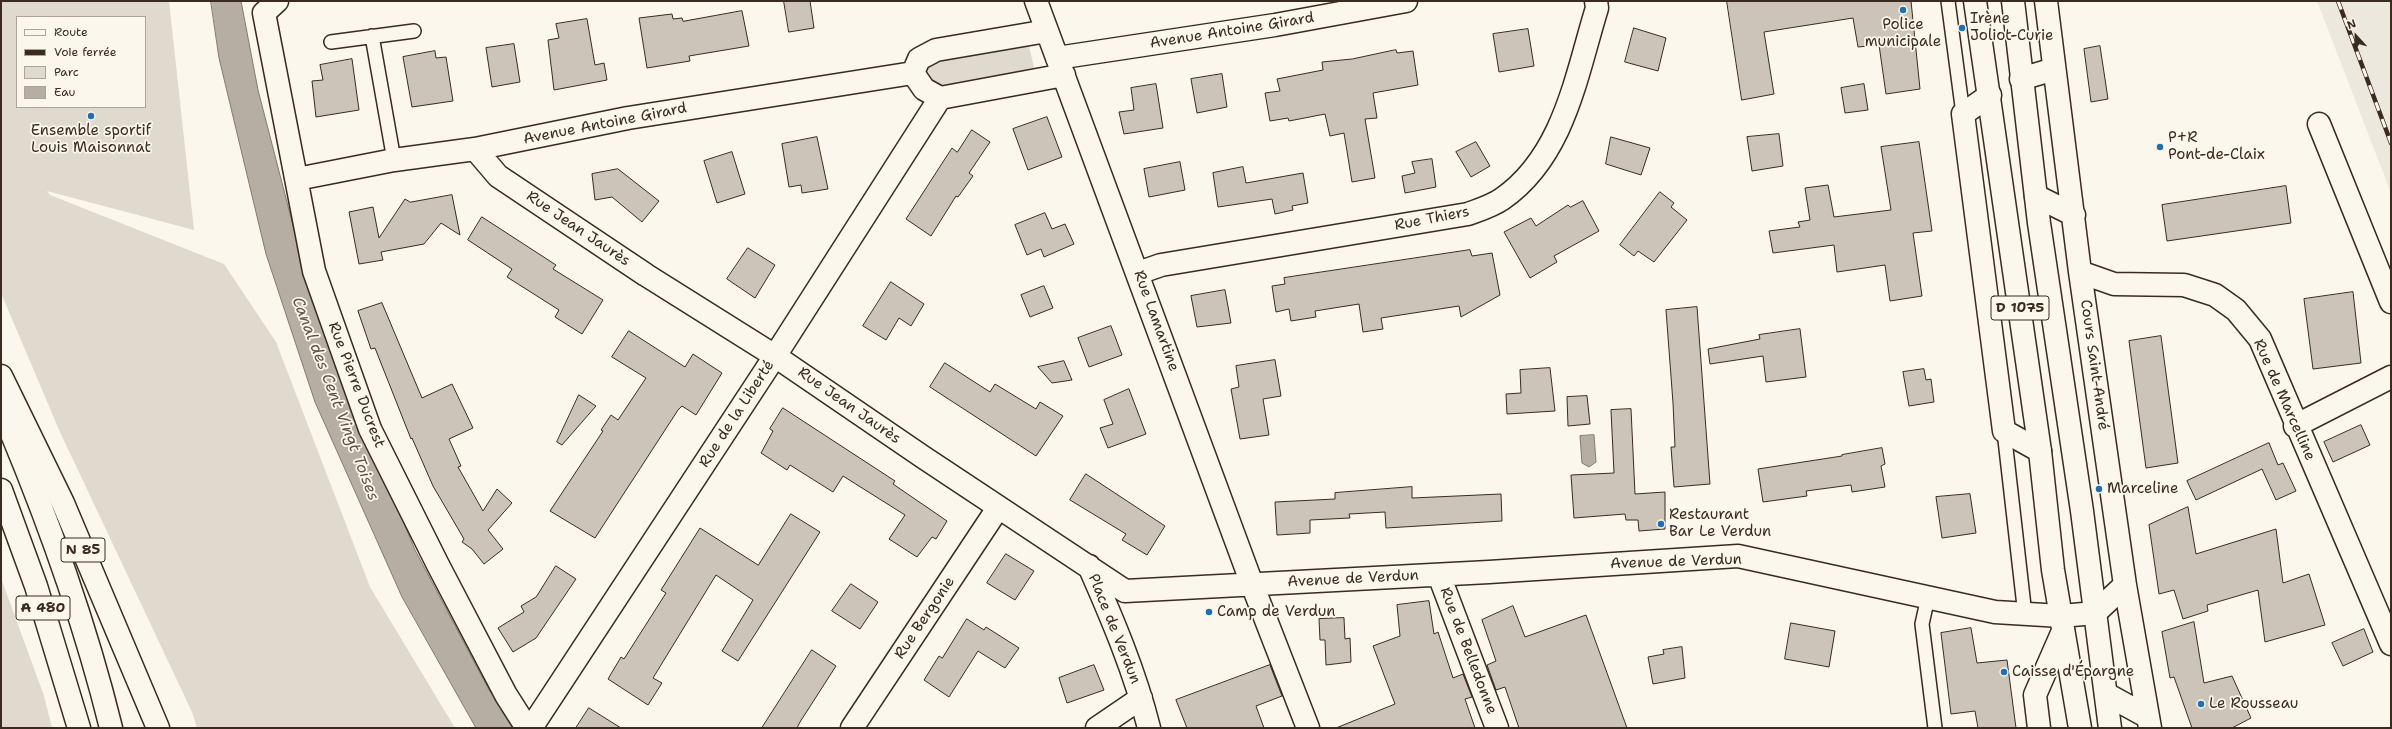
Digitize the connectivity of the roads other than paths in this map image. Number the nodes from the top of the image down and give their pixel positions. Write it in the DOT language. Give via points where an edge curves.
graph roads {
  1 [pos="1036,1"];
  2 [pos="1406,1"];
  3 [pos="1596,1"];
  4 [pos="1948,1"];
  5 [pos="1975,1"];
  6 [pos="2012,1"];
  7 [pos="2046,1"];
  8 [pos="271,7"];
  9 [pos="414,30"];
  10 [pos="1047,31"];
  11 [pos="372,36"];
  12 [pos="331,42"];
  13 [pos="1061,66"];
  14 [pos="2054,69"];
  15 [pos="913,73"];
  16 [pos="2021,79"];
  17 [pos="1990,95"];
  18 [pos="940,98"];
  19 [pos="1963,114"];
  20 [pos="2319,124"];
  21 [pos="475,150"];
  22 [pos="394,160"];
  23 [pos="297,178"];
  24 [pos="2036,196"];
  25 [pos="2074,215"];
  26 [pos="2080,272"];
  27 [pos="1138,273"];
  28 [pos="2391,302"];
  29 [pos="776,356"];
  30 [pos="1,376"];
  31 [pos="2391,377"];
  32 [pos="1,408"];
  33 [pos="2295,426"];
  34 [pos="2004,431"];
  35 [pos="2040,451"];
  36 [pos="1,490"];
  37 [pos="998,508"];
  38 [pos="1088,565"];
  39 [pos="1439,575"];
  40 [pos="1252,584"];
  41 [pos="2124,585"];
  42 [pos="1928,597"];
  43 [pos="2095,613"];
  44 [pos="2025,614"];
  45 [pos="2062,623"];
  46 [pos="2391,644"];
  47 [pos="2106,694"];
  48 [pos="1142,698"];
  49 [pos="2149,722"];
  50 [pos="79,728"];
  51 [pos="111,728"];
  52 [pos="158,728"];
  53 [pos="527,728"];
  54 [pos="532,728"];
  55 [pos="852,728"];
  56 [pos="1097,728"];
  57 [pos="1149,728"];
  58 [pos="1308,728"];
  59 [pos="1497,728"];
  60 [pos="1935,728"];
  61 [pos="2039,728"];
  62 [pos="2080,728"];
  63 [pos="2110,728"];
  1 -- 10 [label="main road, Rue Lamartine"];
  2 -- 13 [label="main road, Avenue Antoine Girard"];
  3 -- 27 [label="main road, Rue Thiers" via="1597,8 1565,116 1550,146 1526,179 1501,200 1468,214 1161,265"];
  4 -- 19 [label="lane"];
  5 -- 17 [label="main road, D 1075"];
  6 -- 16 [label="main road, D 1075"];
  7 -- 14 [label="main road, Cours Saint-André"];
  8 -- 23 [label="main road, Rue Pierre Ducrest"];
  9 -- 11 [label="lane"];
  10 -- 13 [label="main road, Rue Lamartine"];
  10 -- 15 [label="main road" via="936,50 919,59"];
  11 -- 12 [label="lane"];
  11 -- 22 [label="lane"];
  13 -- 18 [label="main road, Avenue Antoine Girard"];
  13 -- 27 [label="main road, Rue Lamartine"];
  14 -- 16 [label="main road"];
  14 -- 25 [label="main road, Cours Saint-André"];
  15 -- 18 [label="main road" via="924,89"];
  15 -- 21 [label="main road, Avenue Antoine Girard" via="628,118"];
  16 -- 24 [label="main road, D 1075"];
  17 -- 19 [label="main road"];
  17 -- 35 [label="main road, D 1075"];
  18 -- 29 [label="main road, Rue de la Liberté"];
  19 -- 34 [label="main road"];
  20 -- 28 [label="main road"];
  21 -- 22 [label="main road, Avenue Antoine Girard"];
  21 -- 29 [label="main road, Rue Jean Jaurès" via="498,176 646,275"];
  22 -- 23 [label="main road, Avenue Antoine Girard"];
  23 -- 53 [label="main road, Rue Pierre Ducrest" via="314,271 370,429 438,566 506,695"];
  24 -- 25 [label="main road"];
  24 -- 43 [label="main road, D 1075"];
  25 -- 26 [label="main road, Cours Saint-André"];
  26 -- 33 [label="main road, Rue de Marcelline" via="2114,284 2184,285 2215,295 2236,310 2260,338"];
  26 -- 41 [label="main road, Cours Saint-André"];
  27 -- 40 [label="main road, Rue Lamartine"];
  29 -- 37 [label="main road, Rue Jean Jaurès"];
  29 -- 54 [label="main road, Rue de la Liberté"];
  30 -- 52 [label="main road, N 85" via="63,503"];
  31 -- 33 [label="main road"];
  32 -- 51 [label="main road, A 480" via="73,597 100,682"];
  33 -- 46 [label="main road, Rue de Marcelline"];
  34 -- 35 [label="main road"];
  34 -- 44 [label="lane"];
  35 -- 45 [label="main road, D 1075"];
  36 -- 50 [label="main road, A 480" via="36,586"];
  37 -- 38 [label="main road, Rue Jean Jaurès"];
  37 -- 55 [label="main road, Rue Bergonie"];
  38 -- 40 [label="main road, Place de Verdun" via="1125,591"];
  38 -- 48 [label="main road, Place de Verdun"];
  39 -- 40 [label="main road, Avenue de Verdun"];
  39 -- 42 [label="main road, Avenue de Verdun" via="1738,556"];
  39 -- 59 [label="main road, Rue de Belledonne"];
  40 -- 58 [label="main road, Rue Lamartine"];
  41 -- 43 [label="main road"];
  41 -- 49 [label="main road, Cours Saint-André"];
  42 -- 44 [label="main road, Avenue de Verdun" via="1995,612"];
  42 -- 60 [label="lane" via="1922,624"];
  43 -- 45 [label="main road, Avenue de Verdun"];
  43 -- 47 [label="main road, D 1075"];
  44 -- 45 [label="main road, Avenue de Verdun"];
  45 -- 61 [label="main road" via="2035,695"];
  45 -- 62 [label="main road, D 1075"];
  47 -- 49 [label="main road"];
  47 -- 63 [label="main road, D 1075"];
  48 -- 56 [label="main road"];
  48 -- 57 [label="main road, Place de Verdun"];
}
